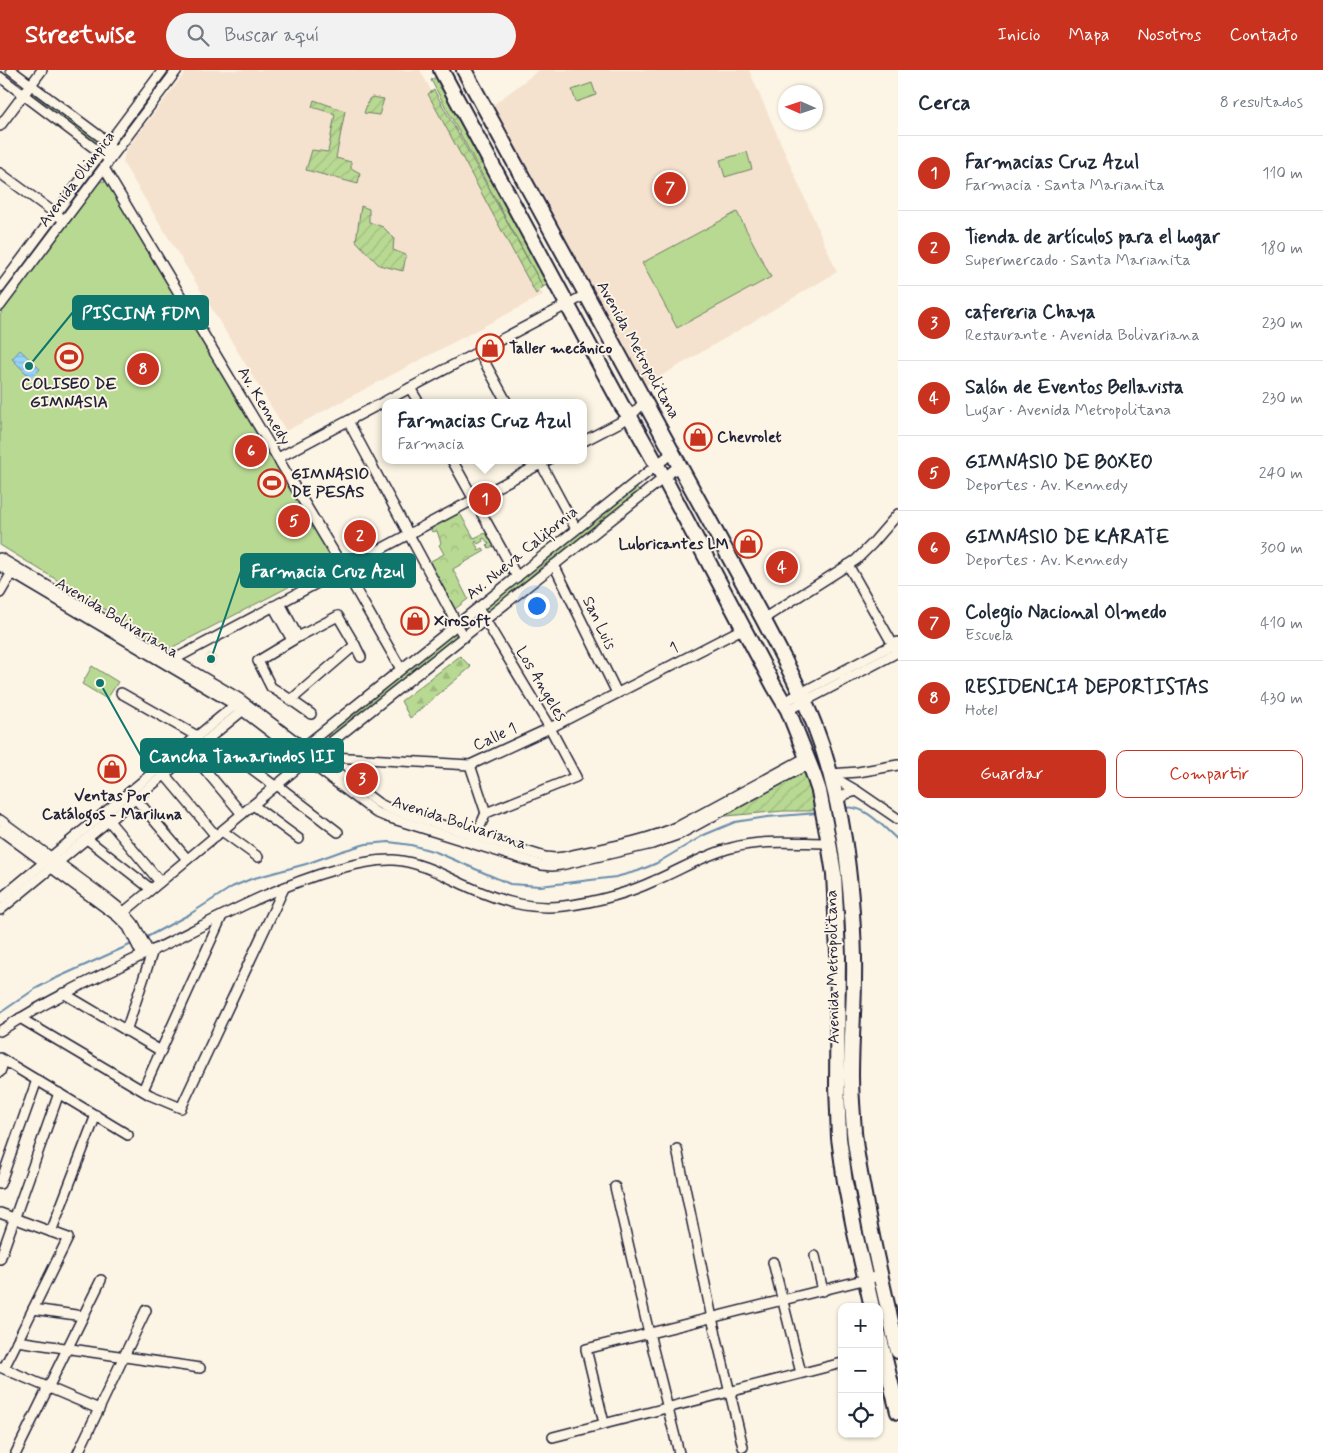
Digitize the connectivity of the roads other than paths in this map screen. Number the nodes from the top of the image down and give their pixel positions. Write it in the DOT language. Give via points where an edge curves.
graph roads {
  1 [pos="11,70"];
  2 [pos="42,70"];
  3 [pos="163,70"];
  4 [pos="177,70"];
  5 [pos="441,70"];
  6 [pos="464,70"];
  7 [pos="0,77"];
  8 [pos="31,84"];
  9 [pos="24,94"];
  10 [pos="0,126"];
  11 [pos="109,143"];
  12 [pos="102,153"];
  13 [pos="106,165"];
  14 [pos="0,173"];
  15 [pos="55,214"];
  16 [pos="64,221"];
  17 [pos="0,269"];
  18 [pos="9,276"];
  19 [pos="19,282"];
  20 [pos="0,288"];
  21 [pos="587,294"];
  22 [pos="568,305"];
  23 [pos="0,306"];
  24 [pos="479,352"];
  25 [pos="410,388"];
  26 [pos="389,399"];
  27 [pos="417,399"];
  28 [pos="505,399"];
  29 [pos="645,400"];
  30 [pos="382,403"];
  31 [pos="630,417"];
  32 [pos="348,421"];
  33 [pos="587,439"];
  34 [pos="673,452"];
  35 [pos="278,458"];
  36 [pos="454,464"];
  37 [pos="538,464"];
  38 [pos="544,464"];
  39 [pos="657,465"];
  40 [pos="680,465"];
  41 [pos="664,478"];
  42 [pos="474,500"];
  43 [pos="898,514"];
  44 [pos="576,529"];
  45 [pos="408,534"];
  46 [pos="0,558"];
  47 [pos="554,565"];
  48 [pos="848,565"];
  49 [pos="0,566"];
  50 [pos="344,569"];
  51 [pos="14,570"];
  52 [pos="517,577"];
  53 [pos="0,593"];
  54 [pos="277,605"];
  55 [pos="478,608"];
  56 [pos="763,619"];
  57 [pos="485,620"];
  58 [pos="457,624"];
  59 [pos="744,628"];
  60 [pos="464,637"];
  61 [pos="295,638"];
  62 [pos="354,646"];
  63 [pos="897,648"];
  64 [pos="361,657"];
  65 [pos="169,662"];
  66 [pos="401,669"];
  67 [pos="121,693"];
  68 [pos="617,693"];
  69 [pos="803,698"];
  70 [pos="291,700"];
  71 [pos="241,705"];
  72 [pos="786,706"];
  73 [pos="311,714"];
  74 [pos="550,728"];
  75 [pos="197,736"];
  76 [pos="300,750"];
  77 [pos="191,753"];
  78 [pos="233,755"];
  79 [pos="310,759"];
  80 [pos="808,760"];
  81 [pos="470,765"];
  82 [pos="898,765"];
  83 [pos="165,775"];
  84 [pos="831,775"];
  85 [pos="276,786"];
  86 [pos="857,791"];
  87 [pos="136,798"];
  88 [pos="837,802"];
  89 [pos="253,805"];
  90 [pos="486,812"];
  91 [pos="242,814"];
  92 [pos="898,819"];
  93 [pos="0,820"];
  94 [pos="109,821"];
  95 [pos="0,830"];
  96 [pos="338,832"];
  97 [pos="219,833"];
  98 [pos="87,839"];
  99 [pos="299,839"];
  100 [pos="474,840"];
  101 [pos="829,843"];
  102 [pos="258,857"];
  103 [pos="188,859"];
  104 [pos="51,863"];
  105 [pos="160,882"];
  106 [pos="284,888"];
  107 [pos="151,890"];
  108 [pos="0,899"];
  109 [pos="0,910"];
  110 [pos="121,915"];
  111 [pos="222,916"];
  112 [pos="148,952"];
  113 [pos="63,993"];
  114 [pos="20,1018"];
  115 [pos="0,1031"];
  116 [pos="126,1031"];
  117 [pos="837,1050"];
  118 [pos="852,1050"];
  119 [pos="161,1051"];
  120 [pos="2,1060"];
  121 [pos="0,1072"];
  122 [pos="37,1080"];
  123 [pos="143,1090"];
  124 [pos="59,1094"];
  125 [pos="96,1115"];
  126 [pos="128,1135"];
  127 [pos="677,1149"];
  128 [pos="0,1184"];
  129 [pos="615,1188"];
  130 [pos="0,1213"];
  131 [pos="15,1218"];
  132 [pos="51,1232"];
  133 [pos="815,1256"];
  134 [pos="0,1259"];
  135 [pos="773,1262"];
  136 [pos="879,1276"];
  137 [pos="101,1280"];
  138 [pos="866,1280"];
  139 [pos="823,1291"];
  140 [pos="783,1301"];
  141 [pos="871,1303"];
  142 [pos="33,1309"];
  143 [pos="146,1310"];
  144 [pos="83,1316"];
  145 [pos="712,1318"];
  146 [pos="649,1333"];
  147 [pos="17,1341"];
  148 [pos="67,1348"];
  149 [pos="898,1351"];
  150 [pos="883,1353"];
  151 [pos="898,1356"];
  152 [pos="123,1357"];
  153 [pos="883,1360"];
  154 [pos="838,1364"];
  155 [pos="2,1367"];
  156 [pos="200,1368"];
  157 [pos="801,1373"];
  158 [pos="48,1387"];
  159 [pos="729,1391"];
  160 [pos="668,1407"];
  161 [pos="99,1409"];
  162 [pos="898,1412"];
  163 [pos="604,1423"];
  164 [pos="553,1437"];
  165 [pos="743,1447"];
  166 [pos="16,1453"];
  167 [pos="78,1453"];
  168 [pos="679,1453"];
  1 -- 8 [label="street"];
  2 -- 8 [label="street"];
  3 -- 11 [label="street, Avenida Olimpica"];
  4 -- 13 [label="street, Avenida Olimpica"];
  5 -- 22 [label="highway"];
  6 -- 21 [label="highway, Avenida Metropolitana"];
  7 -- 9 [label="street, Av. Kennedy"];
  8 -- 9 [label="street"];
  8 -- 11 [label="street"];
  9 -- 10 [label="street"];
  9 -- 12 [label="street, Av. Kennedy"];
  11 -- 12 [label="street, Avenida Olimpica"];
  11 -- 13 [label="street" via="111,150"];
  12 -- 13 [label="street, Av. Kennedy"];
  12 -- 15 [label="street, Avenida Olimpica"];
  13 -- 16 [label="street, Avenida Olimpica"];
  13 -- 35 [label="street, Av. Kennedy"];
  14 -- 15 [label="street"];
  15 -- 16 [label="street"];
  15 -- 18 [label="street, Avenida Olimpica"];
  16 -- 19 [label="street, Avenida Olimpica"];
  17 -- 18 [label="street"];
  18 -- 19 [label="street"];
  18 -- 20 [label="street, Avenida Olimpica"];
  19 -- 23 [label="street, Avenida Olimpica"];
  21 -- 22 [label="street"];
  21 -- 29 [label="highway, Avenida Metropolitana"];
  22 -- 24 [label="street"];
  22 -- 31 [label="highway"];
  24 -- 25 [label="street"];
  24 -- 28 [label="street"];
  25 -- 26 [label="street"];
  25 -- 27 [label="street"];
  29 -- 31 [label="street"];
  29 -- 34 [label="highway, Avenida Metropolitana"];
  30 -- 32 [label="street"];
  31 -- 33 [label="street"];
  31 -- 39 [label="highway"];
  32 -- 35 [label="street"];
  32 -- 45 [label="street"];
  34 -- 39 [label="street, Av. Nueva California"];
  34 -- 40 [label="highway, Avenida Metropolitana"];
  35 -- 50 [label="street, Av. Kennedy"];
  36 -- 42 [label="street"];
  37 -- 42 [label="street"];
  38 -- 44 [label="street"];
  39 -- 41 [label="highway"];
  39 -- 44 [label="street, Av. Nueva California"];
  40 -- 41 [label="street, Av. Nueva California"];
  40 -- 56 [label="highway, Avenida Metropolitana"];
  41 -- 47 [label="street, Av. Nueva California"];
  41 -- 59 [label="highway"];
  42 -- 45 [label="street"];
  42 -- 52 [label="street"];
  43 -- 48 [label="street" via="863,554"];
  44 -- 52 [label="street, Av. Nueva California"];
  45 -- 50 [label="street"];
  45 -- 58 [label="street"];
  46 -- 51 [label="street, Avenida Bolivariana"];
  47 -- 57 [label="street, Av. Nueva California"];
  47 -- 68 [label="street, San Luis"];
  48 -- 56 [label="street"];
  48 -- 63 [label="street"];
  49 -- 51 [label="street, Avenida Bolivariana"];
  50 -- 54 [label="street"];
  50 -- 66 [label="street, Av. Kennedy"];
  51 -- 53 [label="street"];
  51 -- 65 [label="street, Avenida Bolivariana"];
  52 -- 55 [label="street, Av. Nueva California"];
  54 -- 61 [label="street"];
  54 -- 65 [label="street"];
  55 -- 57 [label="street, Los Angeles"];
  55 -- 58 [label="street, Av. Nueva California"];
  56 -- 69 [label="highway, Avenida Metropolitana"];
  57 -- 60 [label="street, Av. Nueva California"];
  57 -- 74 [label="street, Los Angeles"];
  58 -- 60 [label="street"];
  58 -- 66 [label="street, Av. Nueva California"];
  59 -- 68 [label="street, 1"];
  59 -- 72 [label="highway"];
  60 -- 79 [label="street, Av. Nueva California"];
  61 -- 62 [label="street" via="338,616"];
  61 -- 70 [label="street" via="258,661 271,687"];
  62 -- 64 [label="street"];
  62 -- 70 [label="street"];
  63 -- 69 [label="street"];
  65 -- 71 [label="street, Avenida Bolivariana"];
  66 -- 76 [label="street, Av. Nueva California"];
  67 -- 75 [label="street"];
  68 -- 74 [label="street, Calle 1"];
  69 -- 72 [label="street"];
  69 -- 84 [label="highway, Avenida Metropolitana"];
  70 -- 73 [label="street"];
  71 -- 75 [label="street"];
  71 -- 76 [label="street, Avenida Bolivariana"];
  71 -- 77 [label="street"];
  72 -- 80 [label="highway"];
  74 -- 81 [label="street, Calle 1"];
  74 -- 90 [label="street, Los Angeles" via="576,777"];
  75 -- 104 [label="street"];
  76 -- 79 [label="street, Avenida Bolivariana"];
  77 -- 83 [label="street"];
  77 -- 91 [label="street"];
  78 -- 85 [label="street"];
  79 -- 81 [label="street, Calle 1"];
  79 -- 85 [label="street, Av. Nueva California"];
  79 -- 100 [label="street, Avenida Bolivariana" via="375,812"];
  80 -- 100 [label="street, Avenida Bolivariana" via="651,837 554,858"];
  80 -- 101 [label="highway"];
  81 -- 90 [label="street"];
  82 -- 84 [label="street"];
  83 -- 87 [label="street"];
  83 -- 97 [label="street"];
  84 -- 86 [label="street"];
  84 -- 88 [label="highway, Avenida Metropolitana"];
  85 -- 89 [label="street, Av. Nueva California"];
  85 -- 96 [label="street"];
  86 -- 88 [label="street" via="846,794"];
  86 -- 92 [label="street"];
  87 -- 94 [label="street"];
  87 -- 103 [label="street"];
  88 -- 118 [label="highway, Avenida Metropolitana" via="848,872 853,935"];
  89 -- 91 [label="street, Av. Nueva California"];
  89 -- 99 [label="street"];
  90 -- 100 [label="street"];
  91 -- 97 [label="street, Av. Nueva California"];
  93 -- 104 [label="street"];
  94 -- 98 [label="street"];
  94 -- 105 [label="street"];
  95 -- 104 [label="street"];
  97 -- 102 [label="street"];
  97 -- 103 [label="street, Av. Nueva California"];
  98 -- 104 [label="street"];
  98 -- 107 [label="street"];
  101 -- 106 [label="street" via="762,842 733,847 636,888 562,906 534,907 504,901 428,868 395,860 344,867"];
  101 -- 117 [label="highway" via="838,953"];
  103 -- 105 [label="street, Av. Nueva California"];
  104 -- 108 [label="street"];
  104 -- 109 [label="street"];
  104 -- 110 [label="street" via="109,900"];
  105 -- 107 [label="street, Av. Nueva California"];
  106 -- 111 [label="street"];
  106 -- 123 [label="street" via="181,1108"];
  107 -- 110 [label="street, Av. Nueva California"];
  110 -- 112 [label="street"];
  111 -- 112 [label="street"];
  111 -- 119 [label="street"];
  112 -- 113 [label="street"];
  112 -- 116 [label="street"];
  113 -- 114 [label="street"];
  113 -- 116 [label="street"];
  114 -- 115 [label="street"];
  114 -- 123 [label="street"];
  116 -- 119 [label="street"];
  117 -- 118 [label="highway"];
  117 -- 138 [label="highway" via="839,1138"];
  118 -- 136 [label="highway, Avenida Metropolitana" via="854,1134"];
  119 -- 123 [label="street"];
  120 -- 121 [label="street"];
  120 -- 122 [label="street"];
  122 -- 124 [label="street"];
  122 -- 128 [label="street"];
  124 -- 125 [label="street"];
  124 -- 131 [label="street"];
  125 -- 126 [label="street"];
  125 -- 132 [label="street"];
  127 -- 145 [label="street"];
  129 -- 146 [label="street"];
  130 -- 131 [label="street"];
  131 -- 132 [label="street"];
  131 -- 134 [label="street"];
  132 -- 142 [label="street" via="68,1238"];
  133 -- 139 [label="street"];
  135 -- 140 [label="street"];
  136 -- 138 [label="street"];
  136 -- 149 [label="highway, Avenida Metropolitana"];
  137 -- 144 [label="street"];
  138 -- 139 [label="street"];
  138 -- 141 [label="highway"];
  139 -- 140 [label="street"];
  140 -- 145 [label="street"];
  140 -- 157 [label="street"];
  142 -- 144 [label="street"];
  142 -- 147 [label="street"];
  143 -- 152 [label="street"];
  144 -- 148 [label="street"];
  145 -- 146 [label="street"];
  145 -- 159 [label="street"];
  146 -- 160 [label="street"];
  146 -- 163 [label="street" via="586,1349"];
  147 -- 148 [label="street"];
  147 -- 155 [label="street"];
  148 -- 152 [label="street"];
  148 -- 158 [label="street"];
  150 -- 151 [label="street"];
  152 -- 156 [label="street"];
  152 -- 161 [label="street"];
  153 -- 162 [label="highway"];
  154 -- 157 [label="street"];
  155 -- 158 [label="street"];
  157 -- 159 [label="street"];
  158 -- 161 [label="street"];
  158 -- 166 [label="street"];
  159 -- 160 [label="street"];
  159 -- 165 [label="street"];
  160 -- 163 [label="street"];
  160 -- 168 [label="street"];
  161 -- 167 [label="street"];
  163 -- 164 [label="street"];
}
